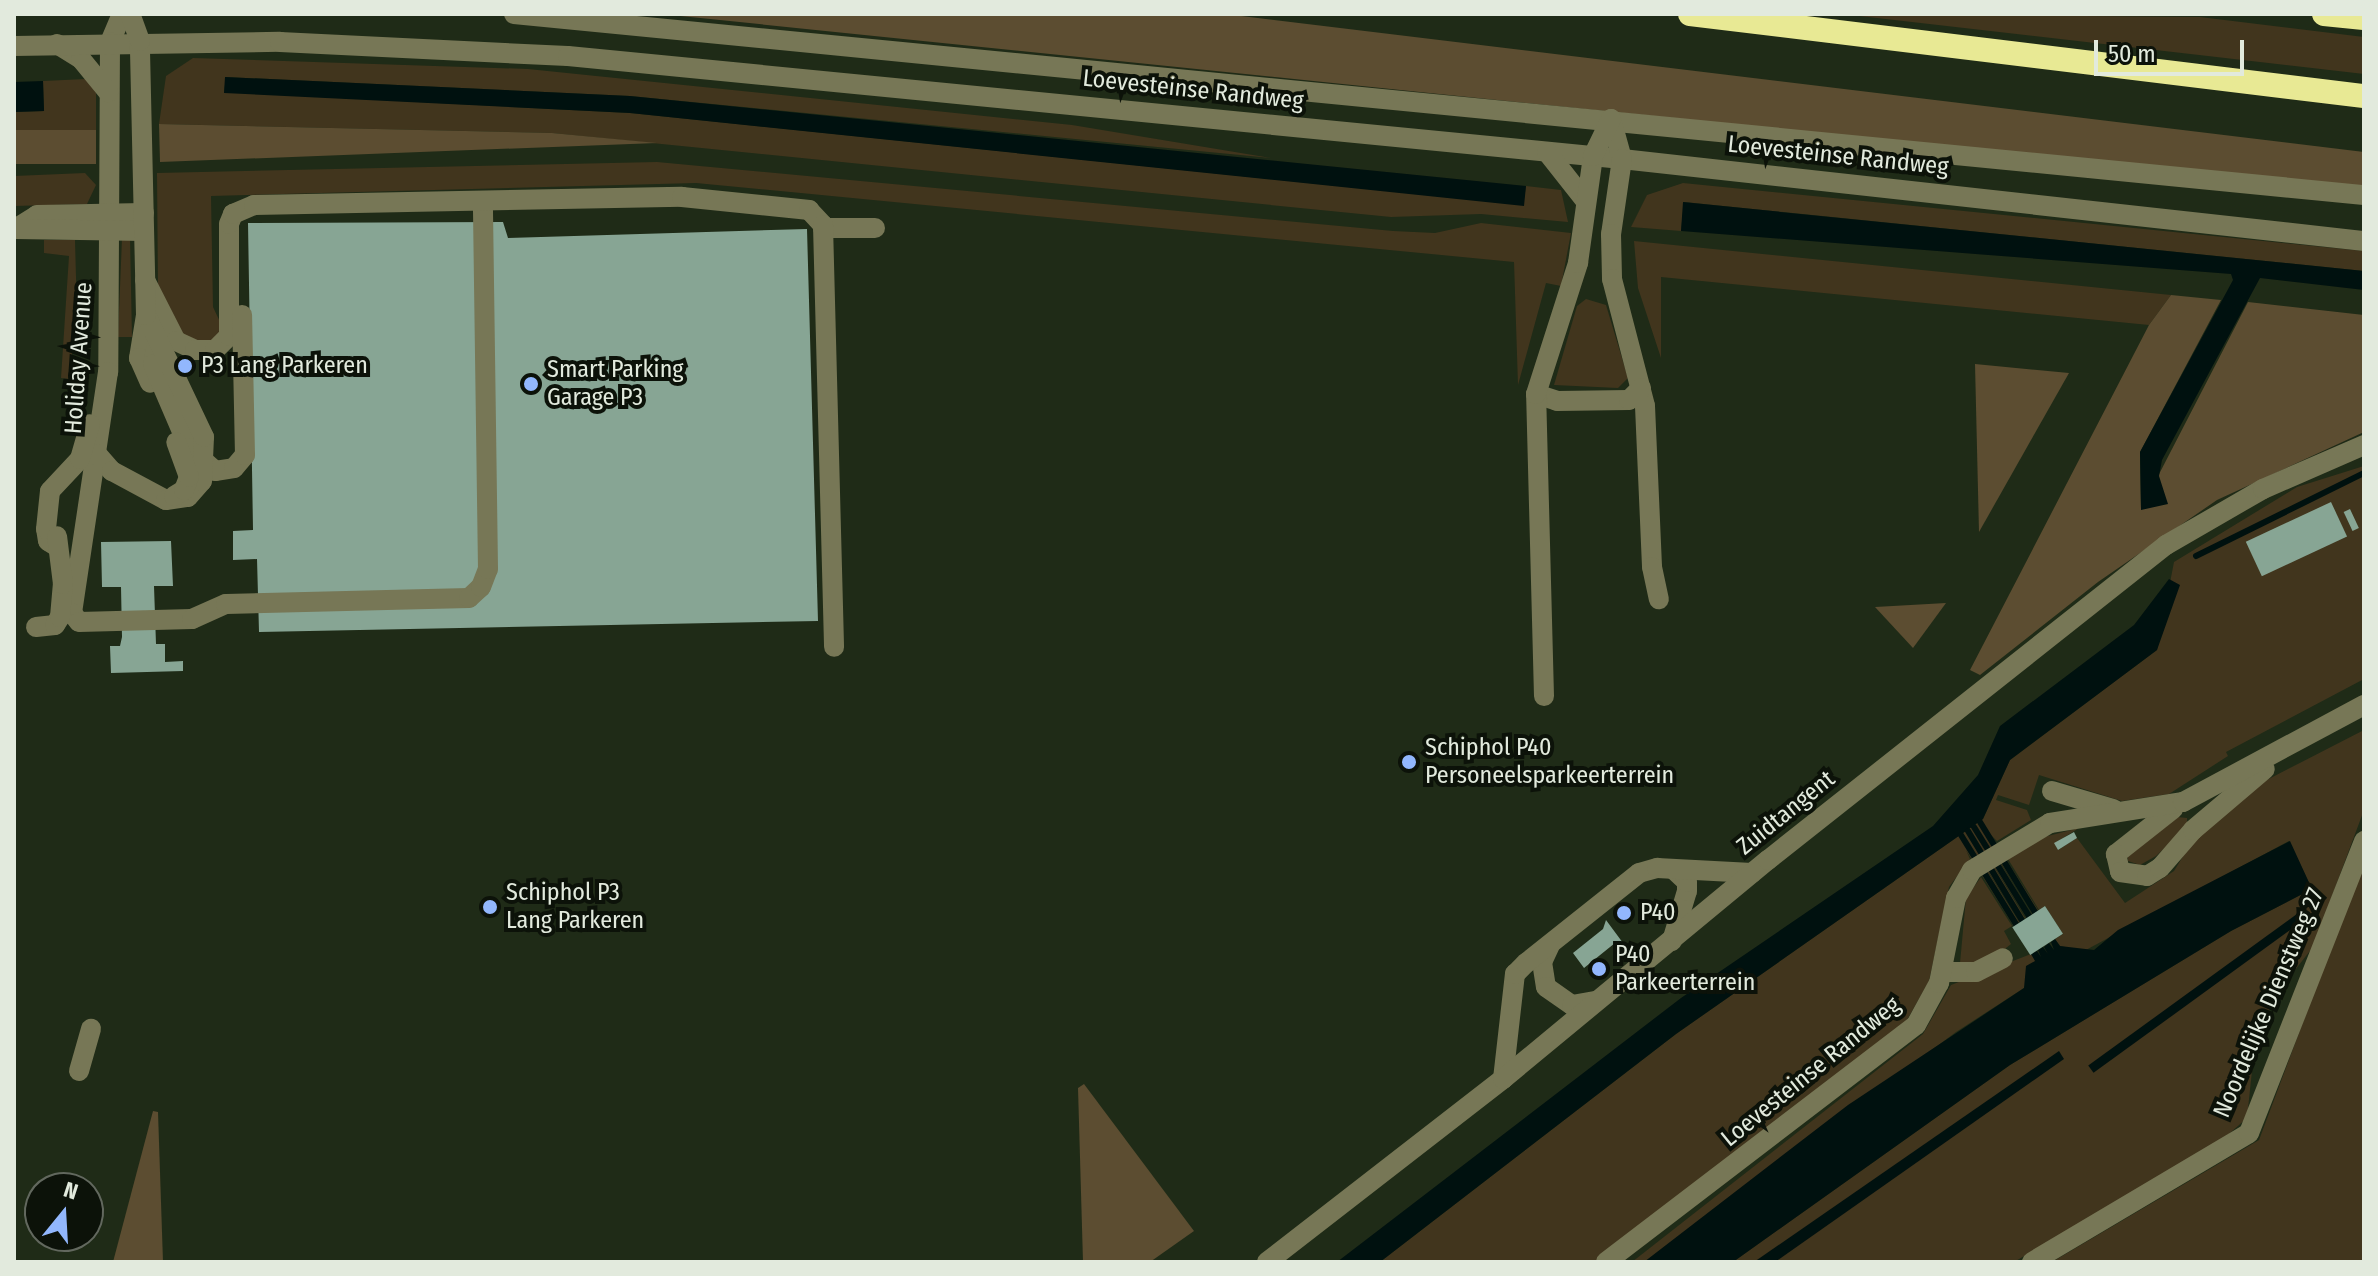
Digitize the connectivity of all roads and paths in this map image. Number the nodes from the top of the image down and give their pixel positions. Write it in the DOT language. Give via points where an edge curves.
graph roads {
  1 [pos="122,14"];
  2 [pos="130,14"];
  3 [pos="514,14"];
  4 [pos="1690,14"];
  5 [pos="2324,14"];
  6 [pos="2364,18"];
  7 [pos="140,41"];
  8 [pos="110,42"];
  9 [pos="57,44"];
  10 [pos="14,46"];
  11 [pos="108,92"];
  12 [pos="2364,96"];
  13 [pos="1611,119"];
  14 [pos="1547,152"];
  15 [pos="1593,156"];
  16 [pos="1622,159"];
  17 [pos="2364,195"];
  18 [pos="1584,199"];
  19 [pos="483,202"];
  20 [pos="233,214"];
  21 [pos="144,222"];
  22 [pos="111,223"];
  23 [pos="823,228"];
  24 [pos="875,228"];
  25 [pos="2364,241"];
  26 [pos="145,280"];
  27 [pos="241,296"];
  28 [pos="230,317"];
  29 [pos="148,345"];
  30 [pos="105,354"];
  31 [pos="1641,388"];
  32 [pos="1536,394"];
  33 [pos="2364,445"];
  34 [pos="97,454"];
  35 [pos="204,464"];
  36 [pos="166,500"];
  37 [pos="1659,599"];
  38 [pos="36,627"];
  39 [pos="834,647"];
  40 [pos="1544,696"];
  41 [pos="2364,705"];
  42 [pos="2329,723"];
  43 [pos="2052,791"];
  44 [pos="2183,802"];
  45 [pos="2160,809"];
  46 [pos="2364,841"];
  47 [pos="1673,869"];
  48 [pos="1752,873"];
  49 [pos="1672,941"];
  50 [pos="1550,945"];
  51 [pos="2003,958"];
  52 [pos="1943,972"];
  53 [pos="1597,1001"];
  54 [pos="91,1029"];
  55 [pos="79,1071"];
  56 [pos="1503,1079"];
  57 [pos="1267,1262"];
  58 [pos="1606,1262"];
  59 [pos="2032,1262"];
  1 -- 8 [label="street"];
  2 -- 7 [label="street"];
  3 -- 13 [label="street, Loevesteinse Randweg"];
  4 -- 12 [label="highway"];
  5 -- 6 [label="highway"];
  7 -- 8 [label="street, Loevesteinse Randweg"];
  7 -- 14 [label="street, Loevesteinse Randweg" via="568,56"];
  7 -- 21 [label="street"];
  8 -- 9 [label="street, Loevesteinse Randweg"];
  8 -- 11 [label="street"];
  9 -- 10 [label="street, Loevesteinse Randweg"];
  9 -- 11 [label="street" via="81,59"];
  11 -- 22 [label="street, Holiday Avenue"];
  13 -- 15 [label="street"];
  13 -- 16 [label="street"];
  13 -- 17 [label="street, Loevesteinse Randweg"];
  14 -- 15 [label="street, Loevesteinse Randweg"];
  14 -- 18 [label="street"];
  15 -- 16 [label="street, Loevesteinse Randweg"];
  15 -- 18 [label="street"];
  16 -- 25 [label="street, Loevesteinse Randweg"];
  16 -- 31 [label="street" via="1610,255"];
  18 -- 32 [label="street" via="1578,263"];
  19 -- 20 [label="street" via="254,205"];
  19 -- 23 [label="street" via="682,197 809,210 820,216"];
  19 -- 34 [label="street" via="488,569 481,587 469,598 226,604 192,619 82,623 72,613"];
  20 -- 27 [label="street" via="239,224"];
  20 -- 28 [label="street" via="220,224 218,238 219,299"];
  21 -- 22 [label="street"];
  21 -- 26 [label="street"];
  22 -- 30 [label="street, Holiday Avenue"];
  23 -- 24 [label="street"];
  23 -- 39 [label="street"];
  26 -- 28 [label="street" via="181,345 195,350 221,347 229,336"];
  26 -- 29 [label="street"];
  27 -- 28 [label="street"];
  27 -- 35 [label="street" via="245,455 227,470"];
  29 -- 30 [label="street"];
  29 -- 35 [label="street" via="189,448"];
  29 -- 36 [label="street" via="188,469 188,485"];
  30 -- 34 [label="street, Holiday Avenue" via="108,372"];
  30 -- 38 [label="street" via="80,459 50,491 46,529 48,541 56,546 63,584 60,617 55,625"];
  31 -- 32 [label="street" via="1629,400 1557,401"];
  31 -- 37 [label="street" via="1652,567"];
  32 -- 40 [label="street"];
  33 -- 48 [label="street, Zuidtangent" via="2263,489 2166,545"];
  34 -- 36 [label="street, Holiday Avenue" via="112,471"];
  35 -- 36 [label="street" via="196,491 181,500"];
  41 -- 42 [label="street, Loevesteinse Randweg"];
  42 -- 44 [label="street, Loevesteinse Randweg"];
  42 -- 44 [label="street" via="2229,797 2160,868 2147,876 2120,872 2116,854"];
  43 -- 45 [label="street" via="2120,810"];
  44 -- 45 [label="street, Loevesteinse Randweg"];
  45 -- 52 [label="street, Loevesteinse Randweg" via="2069,818 1976,868 1959,888"];
  46 -- 59 [label="street, Noordelijke Dienstweg 27" via="2249,1133"];
  47 -- 48 [label="street"];
  47 -- 49 [label="street" via="1687,882 1687,891"];
  47 -- 50 [label="street" via="1639,873"];
  48 -- 49 [label="street, Zuidtangent"];
  49 -- 53 [label="street, Zuidtangent"];
  50 -- 53 [label="street" via="1542,962 1546,987 1572,1005"];
  50 -- 56 [label="street" via="1515,974"];
  51 -- 52 [label="street" via="1976,972"];
  52 -- 58 [label="street, Loevesteinse Randweg" via="1916,1025"];
  53 -- 56 [label="street, Zuidtangent"];
  54 -- 55 [label="street"];
  56 -- 57 [label="street, Zuidtangent"];
}
